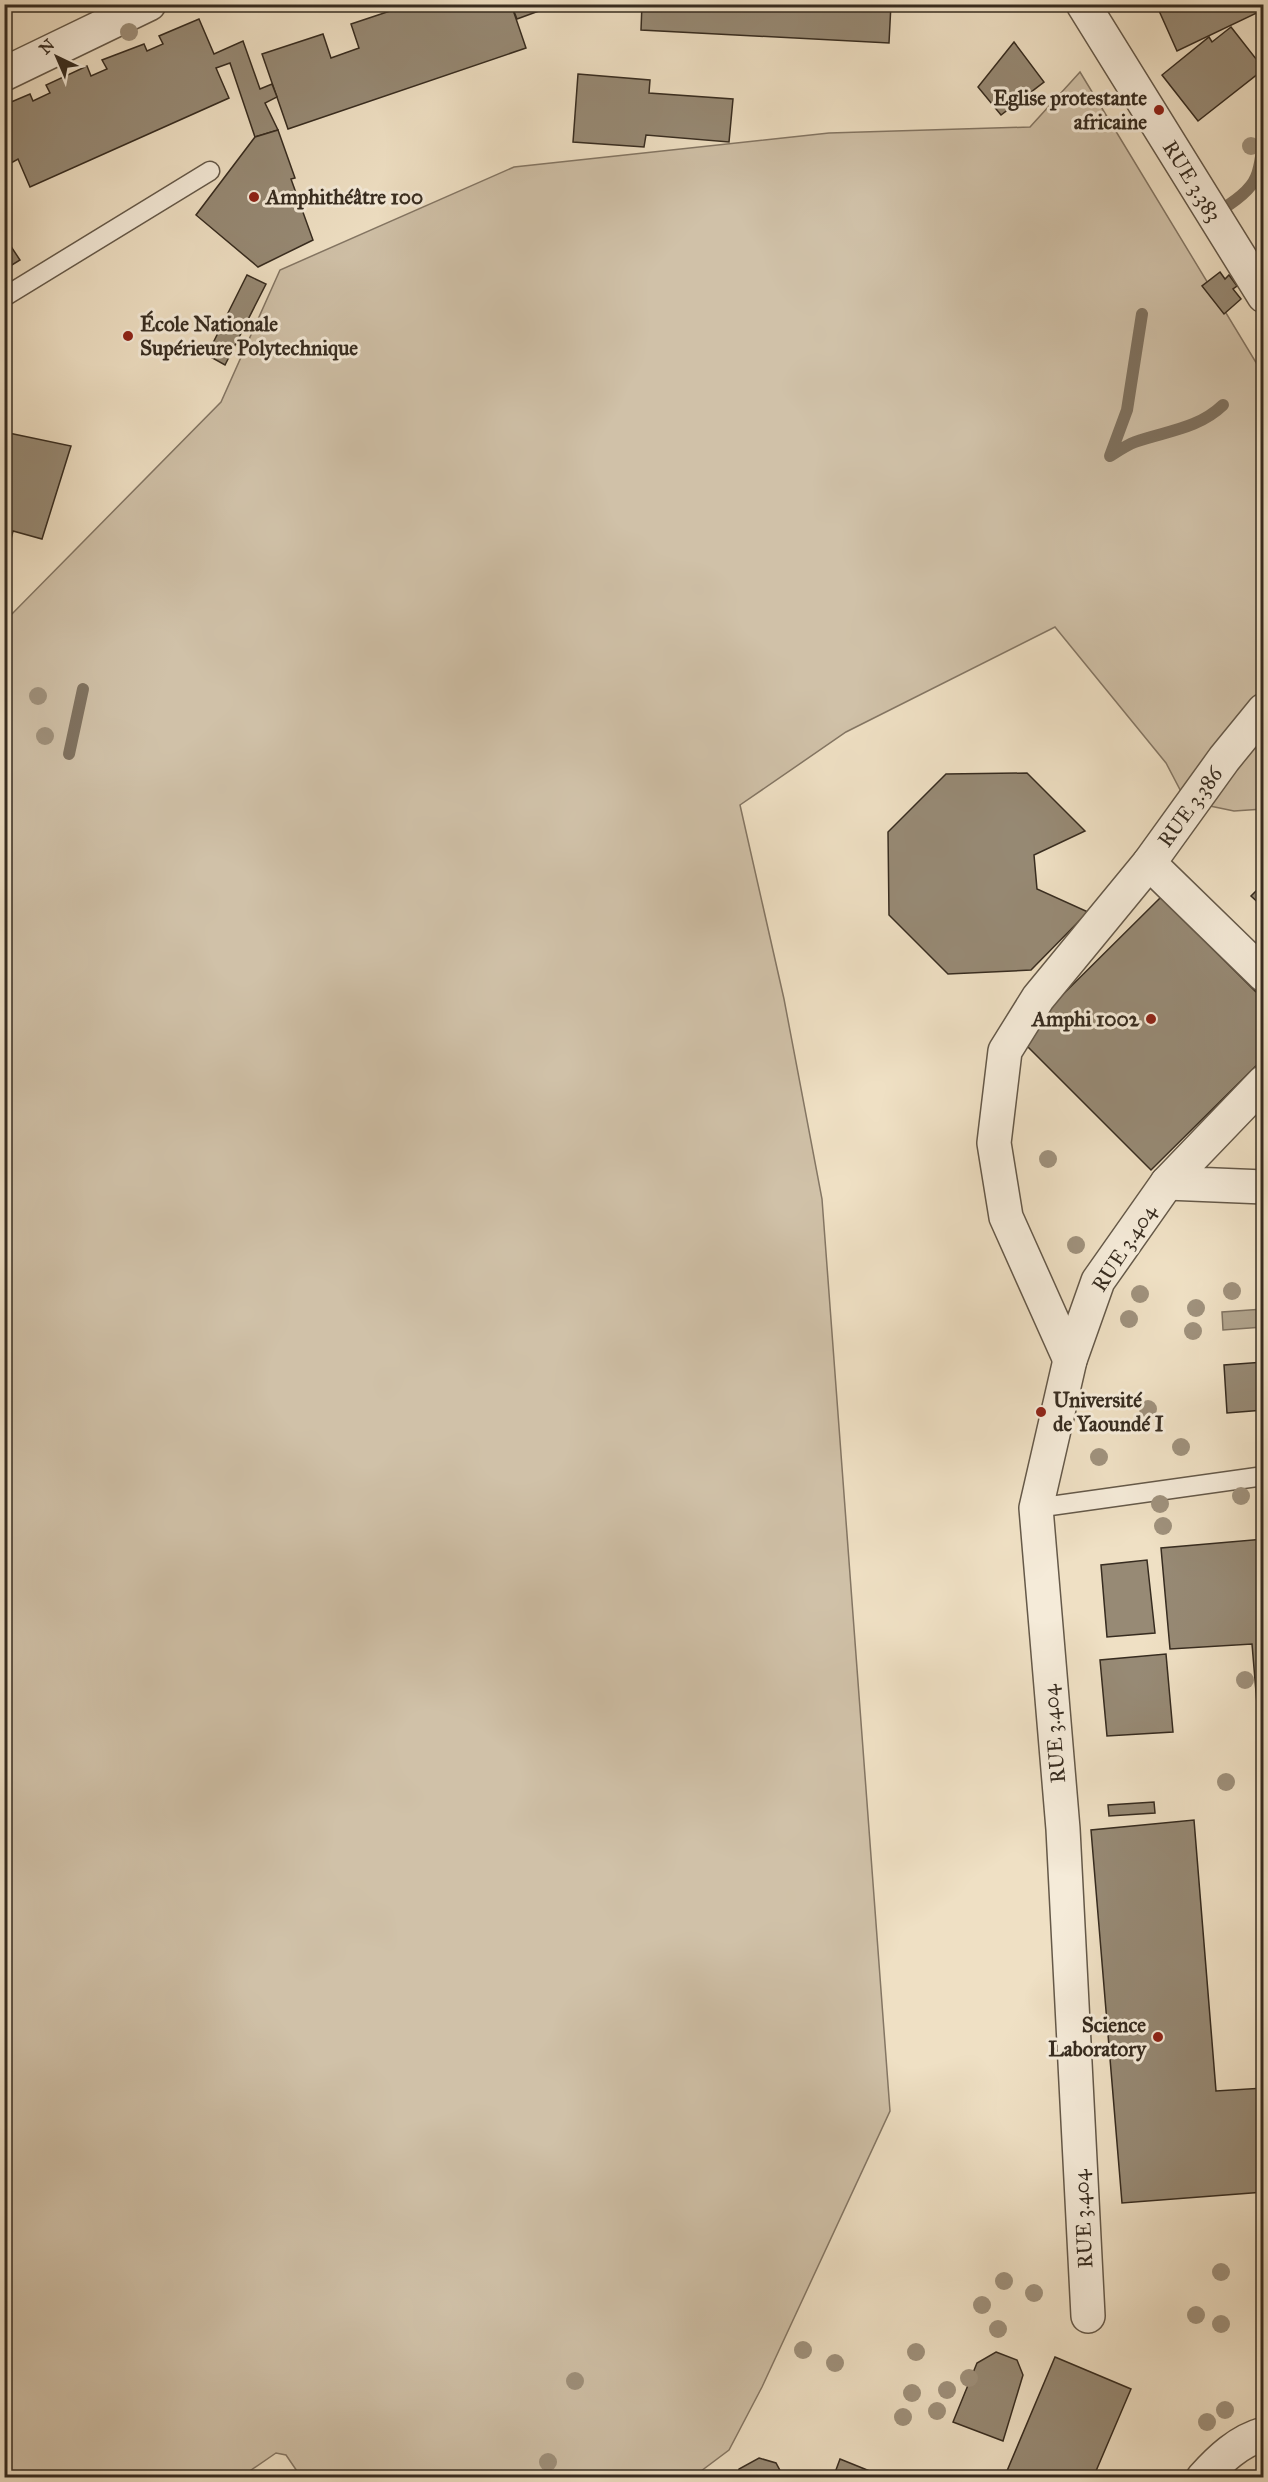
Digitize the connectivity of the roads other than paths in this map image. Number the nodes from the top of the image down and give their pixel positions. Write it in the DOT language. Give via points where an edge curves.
graph roads {
  1 [pos="149,4"];
  2 [pos="1083,4"];
  3 [pos="4,74"];
  4 [pos="210,171"];
  5 [pos="1263,296"];
  6 [pos="4,297"];
  7 [pos="1263,710"];
  8 [pos="1149,863"];
  9 [pos="1263,975"];
  10 [pos="1263,1082"];
  11 [pos="1167,1183"];
  12 [pos="1263,1187"];
  13 [pos="1070,1359"];
  14 [pos="1263,1476"];
  15 [pos="1036,1508"];
  16 [pos="1088,2316"];
  17 [pos="1263,2434"];
  18 [pos="1203,2478"];
  1 -- 3 [label="street"];
  2 -- 5 [label="street, RUE 3.383"];
  4 -- 6 [label="lane"];
  7 -- 8 [label="street, RUE 3.386"];
  8 -- 9 [label="street, RUE 3.386"];
  8 -- 13 [label="street" via="1038,998 1005,1051 994,1143 1006,1217"];
  10 -- 11 [label="street"];
  11 -- 12 [label="street"];
  11 -- 13 [label="street, RUE 3.404" via="1098,1281"];
  13 -- 15 [label="street, RUE 3.404"];
  14 -- 15 [label="lane"];
  15 -- 16 [label="street, RUE 3.404" via="1063,1829"];
  17 -- 18 [label="street" via="1226,2454"];
}
